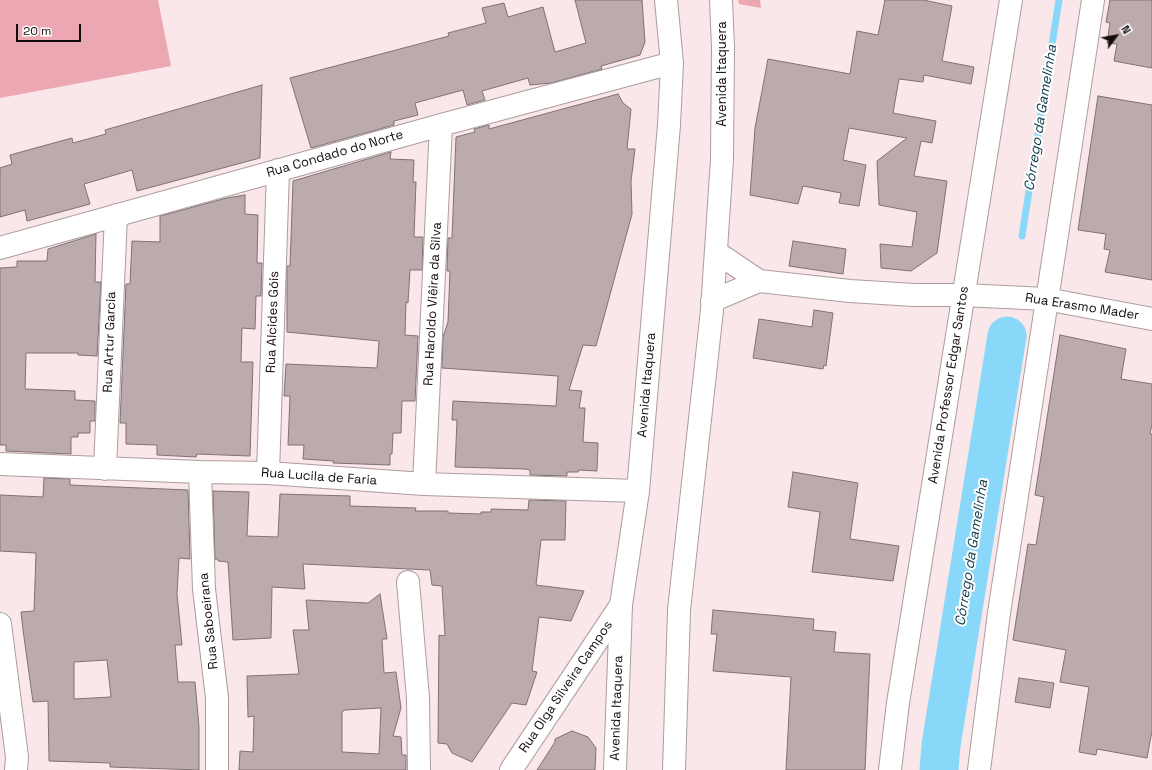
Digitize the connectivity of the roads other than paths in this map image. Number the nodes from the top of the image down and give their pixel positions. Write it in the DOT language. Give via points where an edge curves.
graph roads {
  1 [pos="666,0"];
  2 [pos="722,0"];
  3 [pos="1011,0"];
  4 [pos="1093,0"];
  5 [pos="672,63"];
  6 [pos="441,125"];
  7 [pos="278,170"];
  8 [pos="116,215"];
  9 [pos="0,248"];
  10 [pos="716,252"];
  11 [pos="759,281"];
  12 [pos="963,295"];
  13 [pos="712,300"];
  14 [pos="1046,300"];
  15 [pos="1152,318"];
  16 [pos="0,464"];
  17 [pos="105,469"];
  18 [pos="200,472"];
  19 [pos="268,473"];
  20 [pos="424,484"];
  21 [pos="638,491"];
  22 [pos="408,582"];
  23 [pos="621,604"];
  24 [pos="0,624"];
  25 [pos="1,650"];
  26 [pos="16,770"];
  27 [pos="217,770"];
  28 [pos="419,770"];
  29 [pos="511,770"];
  30 [pos="615,770"];
  31 [pos="674,770"];
  32 [pos="890,770"];
  33 [pos="979,770"];
  1 -- 5 [label="street, Avenida Itaquera"];
  2 -- 10 [label="street, Avenida Itaquera" via="722,159"];
  3 -- 12 [label="street, Avenida Professor Edgar Santos"];
  4 -- 14 [label="street"];
  5 -- 6 [label="street, Rua Condado do Norte"];
  5 -- 21 [label="street, Avenida Itaquera"];
  6 -- 7 [label="street, Rua Condado do Norte"];
  6 -- 20 [label="street, Rua Haroldo Viêira da Silva"];
  7 -- 8 [label="street, Rua Condado do Norte"];
  7 -- 19 [label="street, Rua Alcides Góis"];
  8 -- 9 [label="street, Rua Condado do Norte"];
  8 -- 17 [label="street, Rua Artur Garcia"];
  10 -- 11 [label="street"];
  10 -- 13 [label="street, Avenida Itaquera"];
  11 -- 12 [label="street, Rua Erasmo Mader" via="914,296"];
  11 -- 13 [label="street"];
  12 -- 14 [label="street, Rua Erasmo Mader"];
  12 -- 32 [label="street, Avenida Professor Edgar Santos" via="898,703"];
  13 -- 31 [label="street, Avenida Itaquera" via="679,610"];
  14 -- 15 [label="street, Rua Erasmo Mader"];
  14 -- 33 [label="street" via="999,613"];
  16 -- 17 [label="street, Rua Lucila de Faria"];
  17 -- 18 [label="street, Rua Lucila de Faria"];
  18 -- 19 [label="street, Rua Lucila de Faria"];
  18 -- 27 [label="street, Rua Saboeirana" via="204,589 217,698"];
  19 -- 20 [label="street, Rua Lucila de Faria"];
  20 -- 21 [label="street, Rua Lucila de Faria"];
  21 -- 23 [label="street, Avenida Itaquera"];
  22 -- 28 [label="street" via="418,698"];
  23 -- 29 [label="street, Rua Olga Silveira Campos"];
  23 -- 30 [label="street, Avenida Itaquera"];
  24 -- 25 [label="street"];
  25 -- 26 [label="street" via="17,757"];
}
